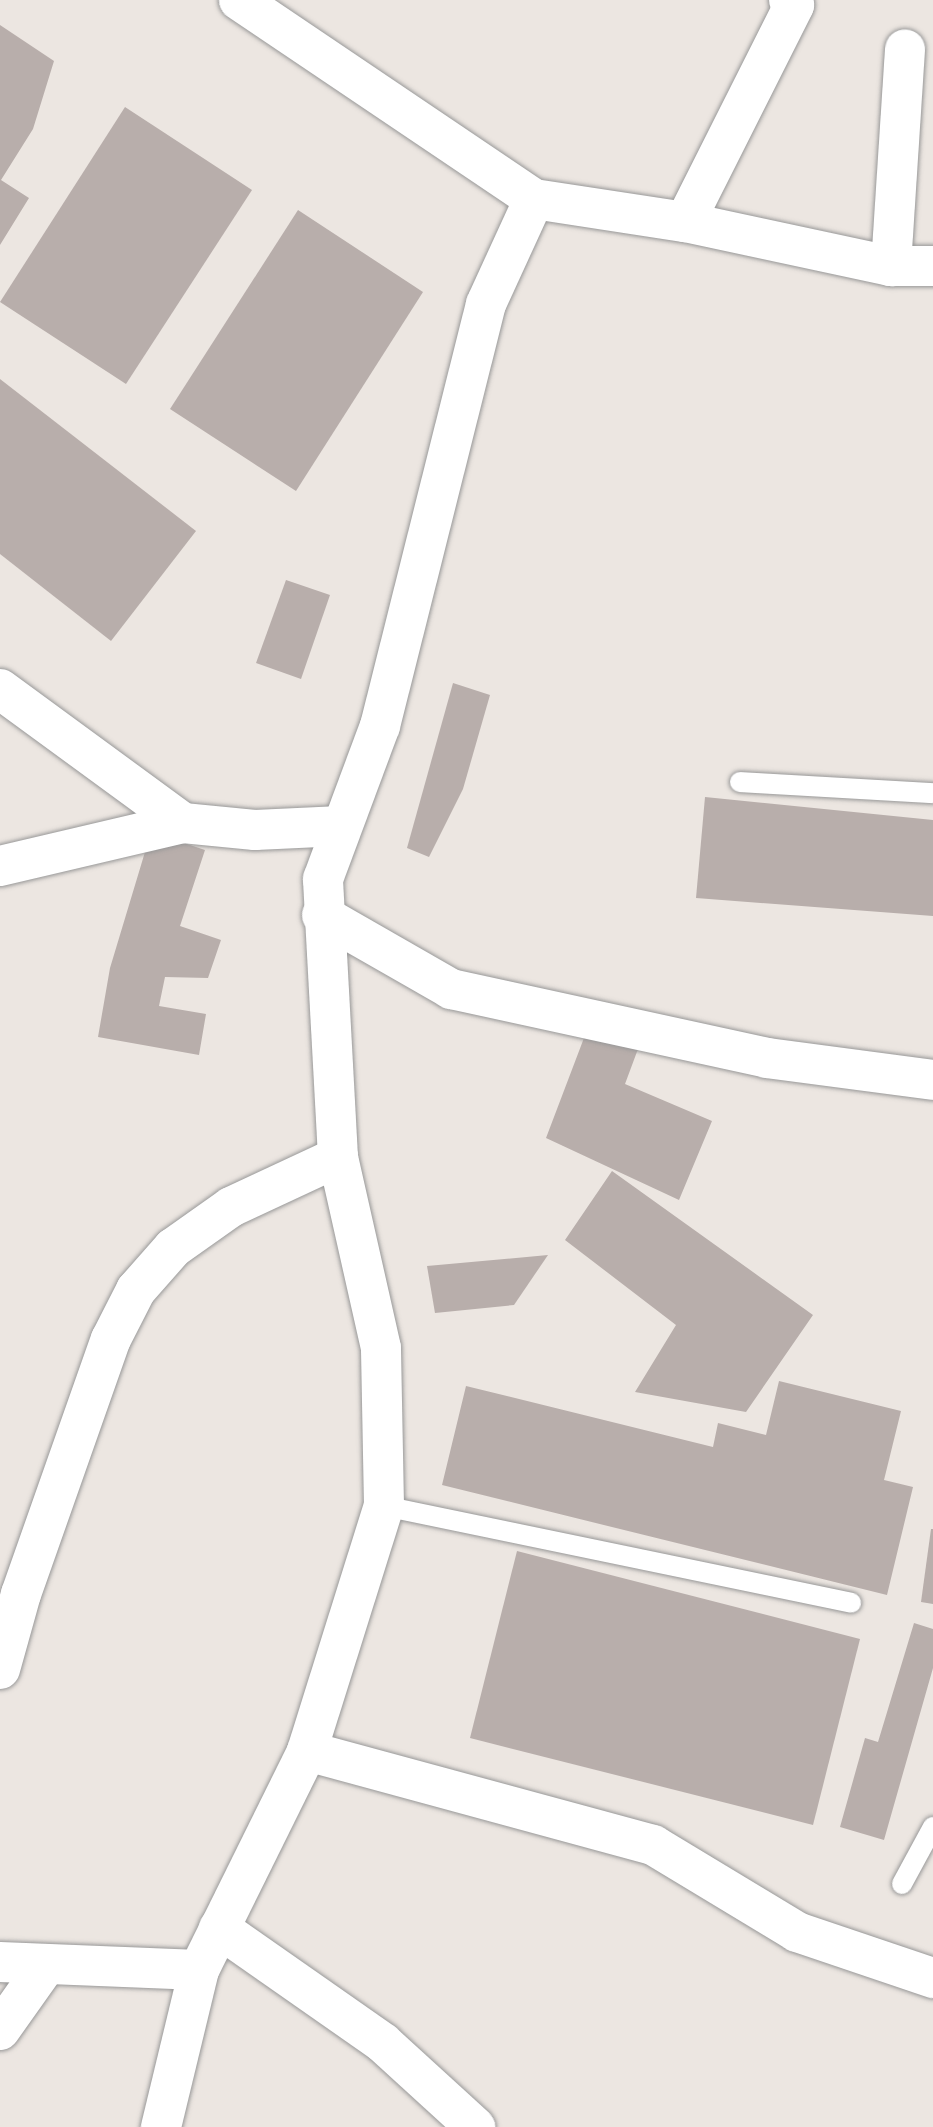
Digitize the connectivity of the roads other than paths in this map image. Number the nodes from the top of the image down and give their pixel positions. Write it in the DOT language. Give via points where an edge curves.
graph roads {
  1 [pos="239,0"];
  2 [pos="793,2"];
  3 [pos="905,49"];
  4 [pos="534,199"];
  5 [pos="685,222"];
  6 [pos="891,266"];
  7 [pos="933,266"];
  8 [pos="0,689"];
  9 [pos="740,782"];
  10 [pos="933,793"];
  11 [pos="183,823"];
  12 [pos="341,826"];
  13 [pos="0,866"];
  14 [pos="322,915"];
  15 [pos="933,1080"];
  16 [pos="338,1157"];
  17 [pos="384,1506"];
  18 [pos="851,1603"];
  19 [pos="0,1669"];
  20 [pos="307,1751"];
  21 [pos="933,1827"];
  22 [pos="902,1884"];
  23 [pos="219,1928"];
  24 [pos="0,1962"];
  25 [pos="46,1965"];
  26 [pos="199,1970"];
  27 [pos="933,1978"];
  28 [pos="0,2030"];
  29 [pos="161,2127"];
  30 [pos="475,2127"];
  1 -- 4 [label="street"];
  2 -- 5 [label="street"];
  3 -- 6 [label="street"];
  4 -- 5 [label="street"];
  4 -- 12 [label="street" via="486,304 380,726"];
  5 -- 6 [label="street"];
  6 -- 7 [label="street"];
  8 -- 11 [label="street"];
  9 -- 10 [label="lane"];
  11 -- 12 [label="street" via="255,830"];
  11 -- 13 [label="street"];
  12 -- 14 [label="street" via="323,879"];
  14 -- 15 [label="street" via="451,989 767,1058"];
  14 -- 16 [label="street"];
  16 -- 17 [label="street" via="381,1348"];
  16 -- 19 [label="street" via="231,1207 173,1248 136,1290 106,1354 21,1594"];
  17 -- 18 [label="lane"];
  17 -- 20 [label="street"];
  20 -- 23 [label="street"];
  20 -- 27 [label="street" via="653,1845 797,1932"];
  21 -- 22 [label="lane"];
  23 -- 26 [label="street"];
  23 -- 30 [label="street" via="383,2043"];
  24 -- 25 [label="street"];
  25 -- 26 [label="street"];
  25 -- 28 [label="street"];
  26 -- 29 [label="street"];
}
